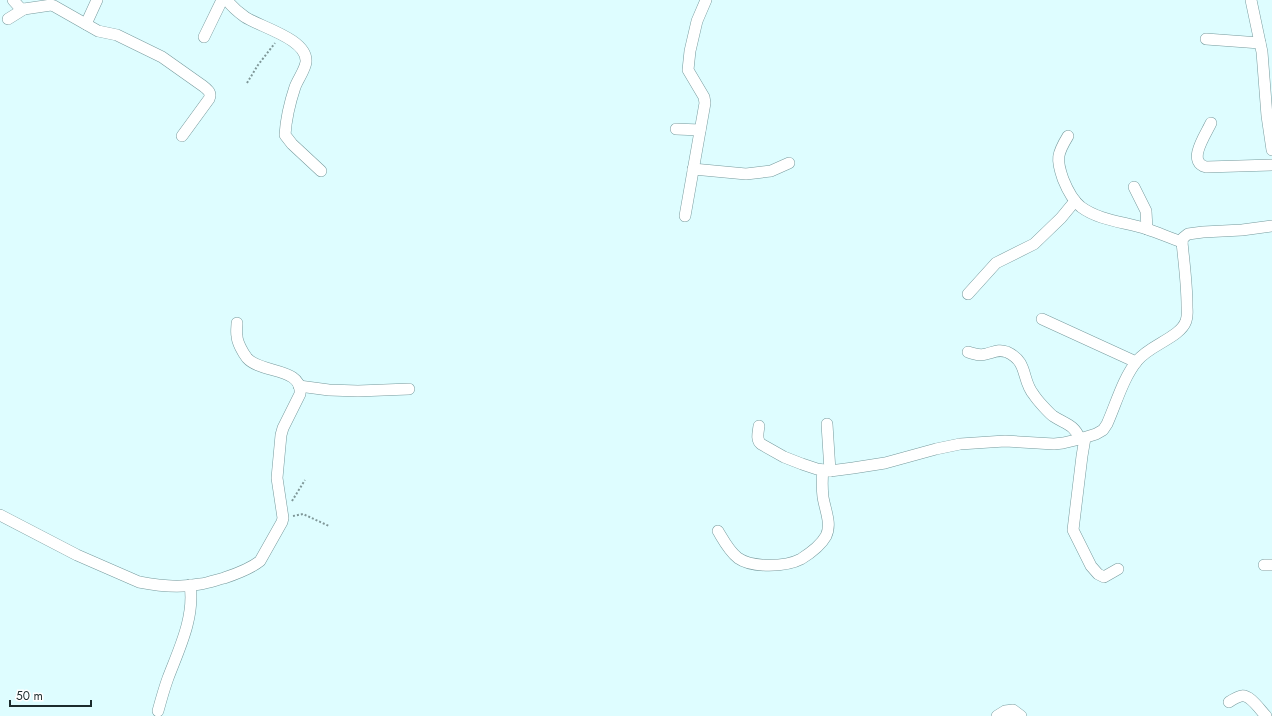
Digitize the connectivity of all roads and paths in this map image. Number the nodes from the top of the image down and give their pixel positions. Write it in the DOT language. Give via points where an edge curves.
graph roads {
  1 [pos="13,0"];
  2 [pos="97,0"];
  3 [pos="222,0"];
  4 [pos="227,0"];
  5 [pos="706,0"];
  6 [pos="1251,0"];
  7 [pos="24,9"];
  8 [pos="8,19"];
  9 [pos="86,24"];
  10 [pos="282,35"];
  11 [pos="204,36"];
  12 [pos="1206,39"];
  13 [pos="1260,42"];
  14 [pos="247,83"];
  15 [pos="1211,123"];
  16 [pos="1270,126"];
  17 [pos="676,129"];
  18 [pos="700,130"];
  19 [pos="182,136"];
  20 [pos="1068,136"];
  21 [pos="1272,150"];
  22 [pos="789,163"];
  23 [pos="1272,165"];
  24 [pos="693,169"];
  25 [pos="321,171"];
  26 [pos="1134,187"];
  27 [pos="1075,201"];
  28 [pos="685,216"];
  29 [pos="1272,226"];
  30 [pos="1147,229"];
  31 [pos="1182,242"];
  32 [pos="968,294"];
  33 [pos="1042,319"];
  34 [pos="237,323"];
  35 [pos="968,352"];
  36 [pos="1136,362"];
  37 [pos="299,386"];
  38 [pos="409,389"];
  39 [pos="826,424"];
  40 [pos="759,426"];
  41 [pos="1083,439"];
  42 [pos="826,470"];
  43 [pos="305,480"];
  44 [pos="0,515"];
  45 [pos="283,517"];
  46 [pos="329,526"];
  47 [pos="718,531"];
  48 [pos="1118,569"];
  49 [pos="190,585"];
  50 [pos="1229,702"];
  51 [pos="158,711"];
  52 [pos="997,716"];
  53 [pos="1021,716"];
  54 [pos="1266,716"];
  1 -- 7 [label="street"];
  2 -- 9 [label="street"];
  3 -- 11 [label="street"];
  4 -- 10 [label="street" via="246,17"];
  5 -- 18 [label="street" via="697,21 688,70 704,97"];
  6 -- 13 [label="street"];
  7 -- 8 [label="street"];
  7 -- 9 [label="street" via="51,5"];
  9 -- 19 [label="street" via="98,31 117,35 162,57 209,91 210,99"];
  10 -- 14 [label="path"];
  10 -- 25 [label="street" via="290,38 305,53 306,61 295,87 285,135"];
  12 -- 13 [label="street"];
  13 -- 16 [label="street"];
  15 -- 23 [label="street" via="1197,153 1196,159 1199,164 1206,167"];
  16 -- 21 [label="street"];
  17 -- 18 [label="street"];
  18 -- 24 [label="street"];
  20 -- 27 [label="street" via="1059,150 1059,166"];
  22 -- 24 [label="street" via="771,171 746,174"];
  24 -- 28 [label="street"];
  26 -- 30 [label="street" via="1146,211"];
  27 -- 30 [label="street" via="1098,216"];
  27 -- 32 [label="street" via="1034,244 996,263"];
  29 -- 31 [label="street" via="1188,234"];
  30 -- 31 [label="street"];
  31 -- 36 [label="street" via="1186,269 1187,319 1180,331 1145,353"];
  33 -- 36 [label="street"];
  34 -- 37 [label="street" via="237,337 248,358 259,366 292,376"];
  35 -- 41 [label="street" via="980,355 1000,350 1014,356 1020,362 1033,394 1052,415 1072,427"];
  36 -- 41 [label="street" via="1129,372 1107,424 1096,434"];
  37 -- 38 [label="street" via="358,392"];
  37 -- 45 [label="street" via="300,394 281,436 277,478"];
  39 -- 42 [label="street"];
  40 -- 42 [label="street" via="758,442 761,444 784,457"];
  41 -- 42 [label="street" via="1054,444 1005,441 960,444 885,463"];
  41 -- 48 [label="street" via="1074,530 1091,566 1098,574 1104,577"];
  42 -- 47 [label="street" via="822,481 829,523 826,536 800,559 783,564 758,565 740,559 730,551"];
  43 -- 45 [label="path"];
  44 -- 49 [label="street" via="77,555 138,582"];
  45 -- 46 [label="path" via="303,514"];
  45 -- 49 [label="street" via="264,556 255,565 233,575"];
  49 -- 51 [label="street" via="191,609"];
  50 -- 54 [label="street" via="1245,696"];
  52 -- 53 [label="street" via="1012,710"];
}
